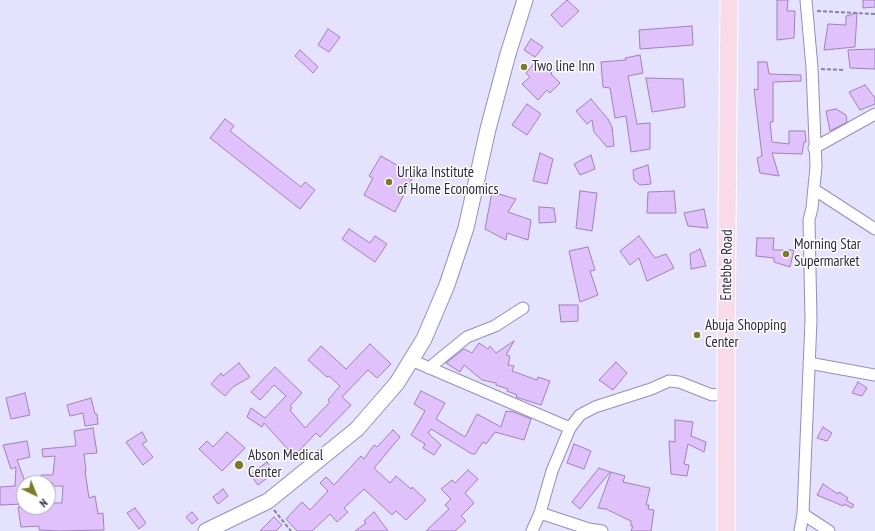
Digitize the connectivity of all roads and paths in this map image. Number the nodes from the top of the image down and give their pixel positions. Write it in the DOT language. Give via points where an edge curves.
graph roads {
  1 [pos="525,0"];
  2 [pos="729,0"];
  3 [pos="807,6"];
  4 [pos="875,14"];
  5 [pos="812,68"];
  6 [pos="845,70"];
  7 [pos="875,114"];
  8 [pos="814,148"];
  9 [pos="815,190"];
  10 [pos="875,229"];
  11 [pos="522,308"];
  12 [pos="411,360"];
  13 [pos="809,363"];
  14 [pos="429,368"];
  15 [pos="875,375"];
  16 [pos="726,393"];
  17 [pos="570,428"];
  18 [pos="268,501"];
  19 [pos="540,513"];
  20 [pos="803,514"];
  21 [pos="206,531"];
  22 [pos="291,531"];
  23 [pos="532,531"];
  24 [pos="602,531"];
  25 [pos="726,531"];
  26 [pos="800,531"];
  27 [pos="829,531"];
  1 -- 12 [label="street" via="488,129 466,228 424,339"];
  2 -- 16 [label="main road, Entebbe Road"];
  3 -- 4 [label="path"];
  3 -- 5 [label="street"];
  5 -- 6 [label="path"];
  5 -- 8 [label="street"];
  7 -- 8 [label="street"];
  8 -- 9 [label="street"];
  9 -- 10 [label="street"];
  9 -- 13 [label="street" via="809,220 812,293"];
  11 -- 14 [label="street" via="495,326 466,337"];
  12 -- 14 [label="street"];
  12 -- 18 [label="street" via="397,383 357,429"];
  13 -- 15 [label="street"];
  13 -- 20 [label="street"];
  14 -- 17 [label="street"];
  16 -- 17 [label="street" via="712,395 679,382 669,381 588,410 580,415"];
  16 -- 25 [label="main road, Entebbe Road"];
  17 -- 19 [label="street" via="552,471"];
  18 -- 21 [label="street"];
  18 -- 22 [label="path"];
  19 -- 23 [label="street"];
  19 -- 24 [label="street"];
  20 -- 26 [label="street"];
  20 -- 27 [label="street"];
}
